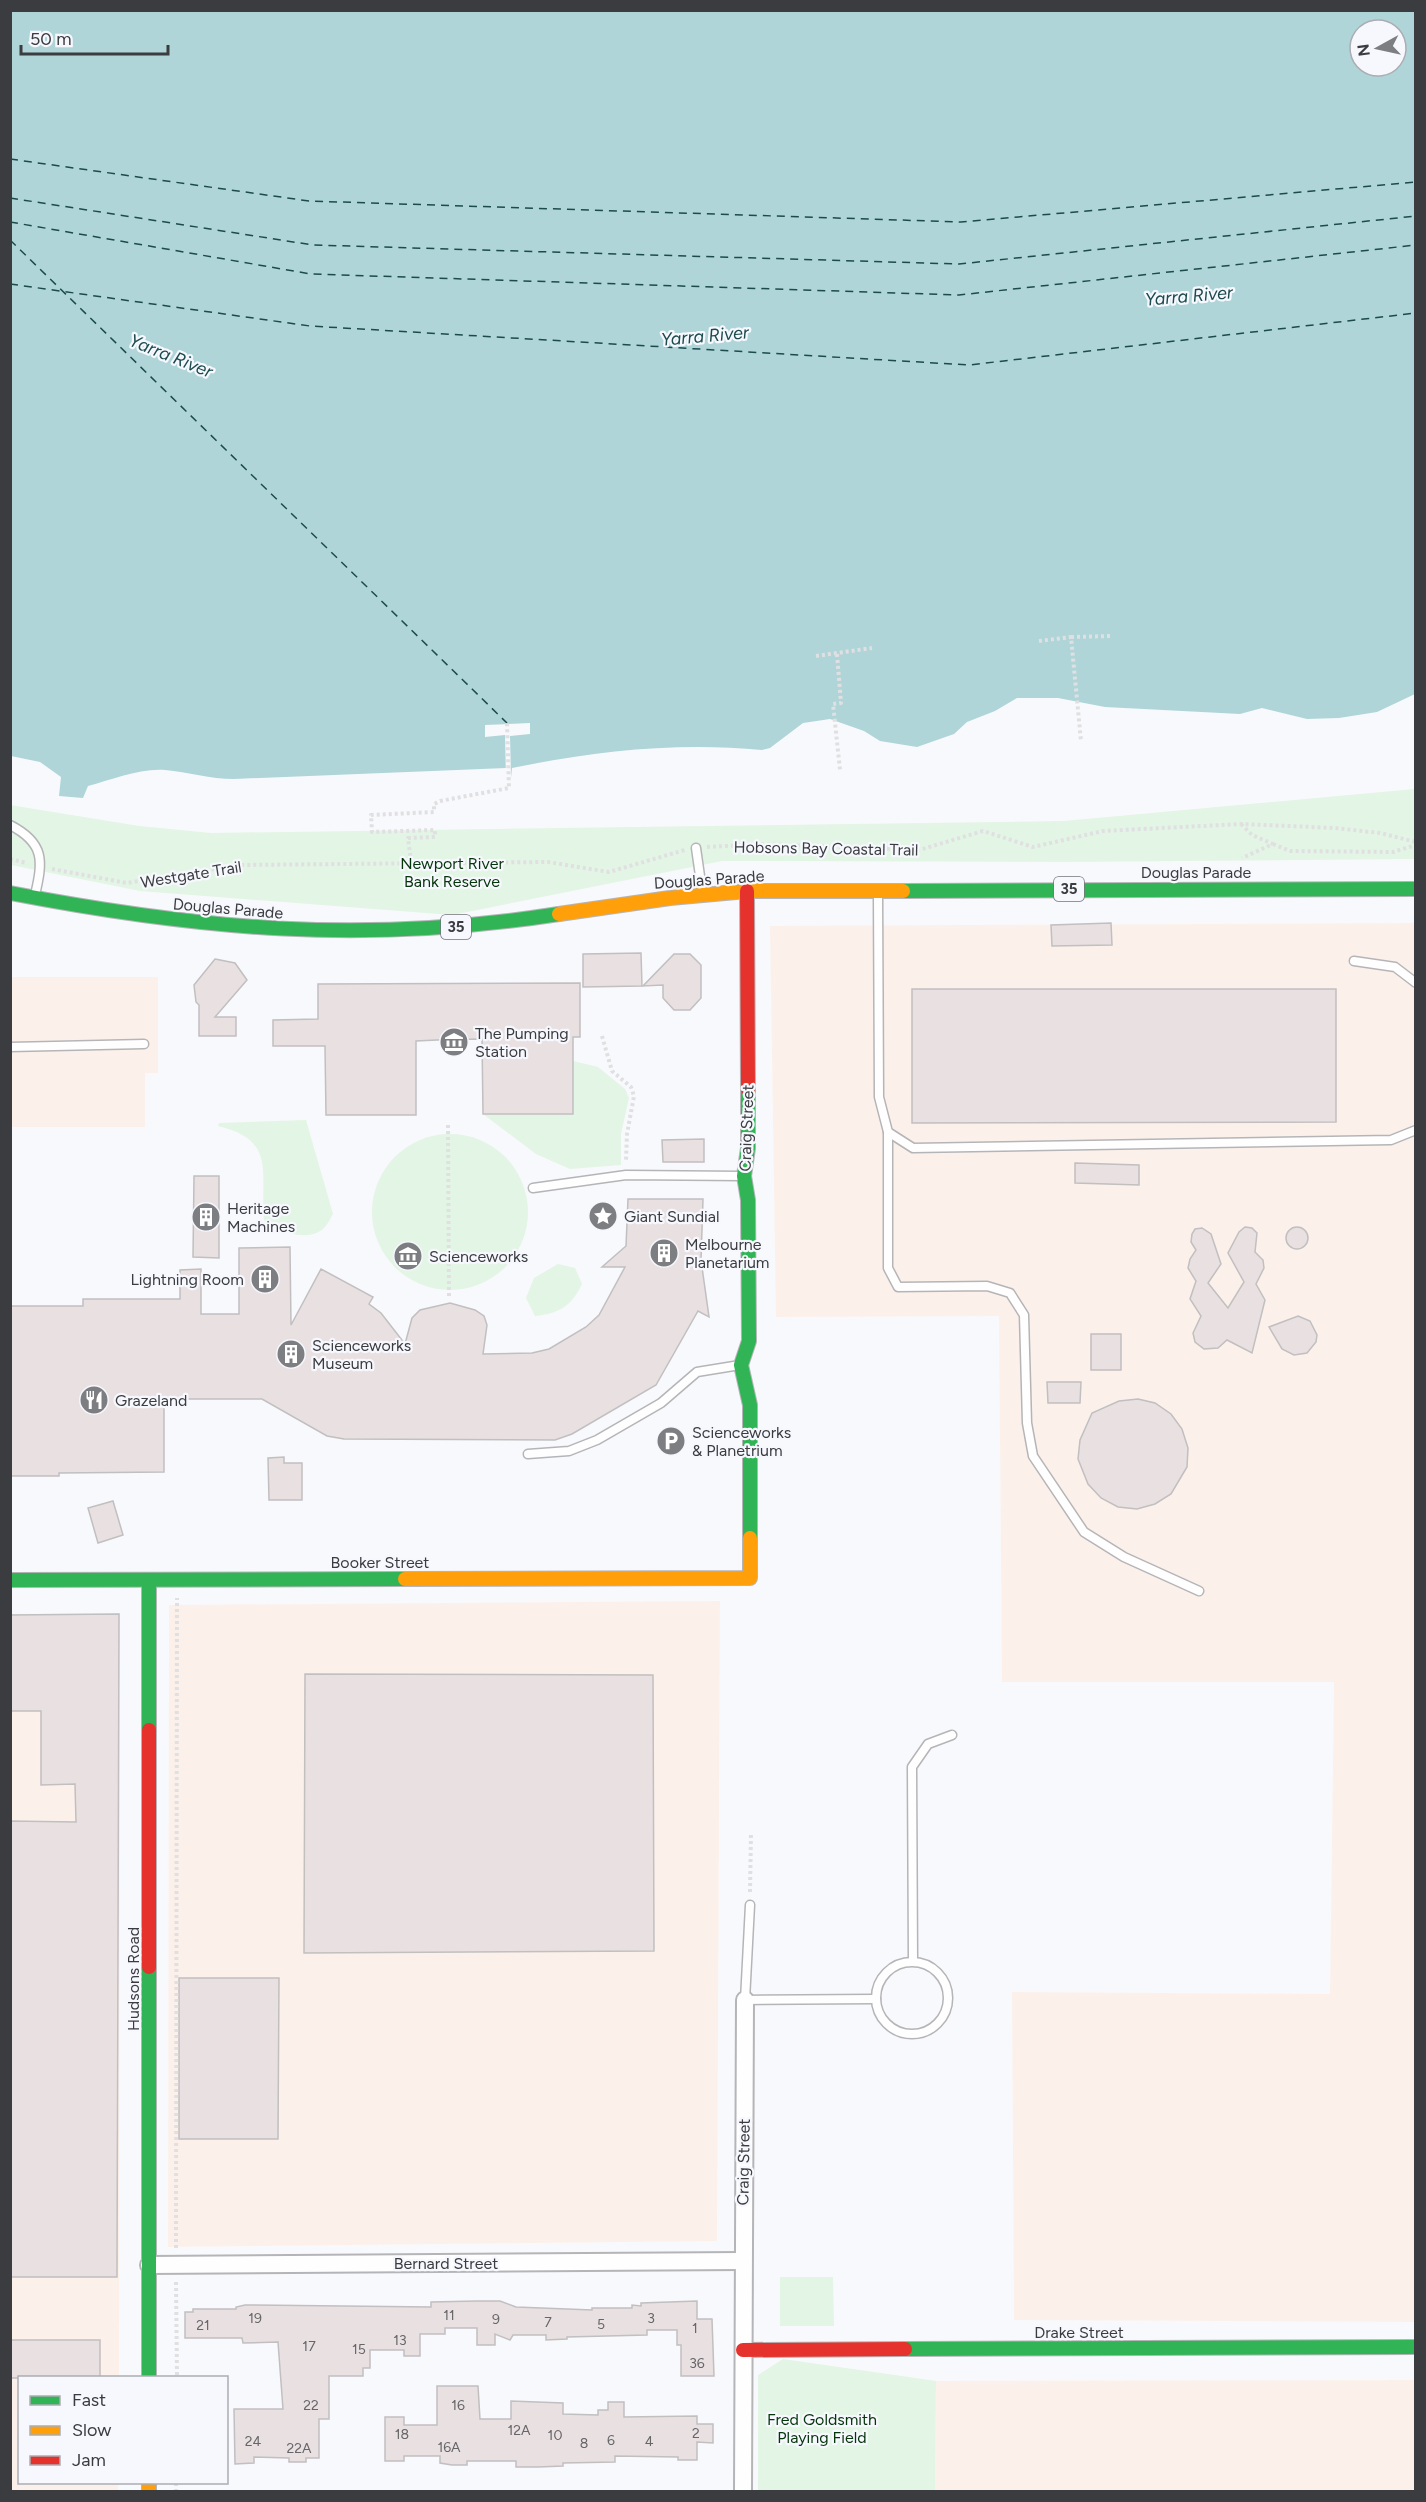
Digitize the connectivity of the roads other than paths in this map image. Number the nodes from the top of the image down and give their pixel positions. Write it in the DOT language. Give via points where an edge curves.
graph roads {
  1 [pos="10,825"];
  2 [pos="696,848"];
  3 [pos="1416,889"];
  4 [pos="747,891"];
  5 [pos="878,891"];
  6 [pos="10,893"];
  7 [pos="703,893"];
  8 [pos="34,898"];
  9 [pos="1354,961"];
  10 [pos="1416,983"];
  11 [pos="144,1044"];
  12 [pos="10,1047"];
  13 [pos="1416,1130"];
  14 [pos="888,1132"];
  15 [pos="744,1176"];
  16 [pos="533,1188"];
  17 [pos="741,1365"];
  18 [pos="528,1454"];
  19 [pos="750,1578"];
  20 [pos="10,1580"];
  21 [pos="150,1580"];
  22 [pos="1199,1590"];
  23 [pos="952,1735"];
  24 [pos="750,1905"];
  25 [pos="913,1961"];
  26 [pos="876,1999"];
  27 [pos="745,2000"];
  28 [pos="742,2261"];
  29 [pos="149,2265"];
  30 [pos="1416,2347"];
  31 [pos="743,2350"];
  32 [pos="149,2376"];
  33 [pos="743,2492"];
  1 -- 8 [label="lane" via="35,845 41,867"];
  2 -- 7 [label="lane"];
  3 -- 5 [label="street, Douglas Parade / 35"];
  4 -- 5 [label="street, Douglas Parade / 35"];
  4 -- 7 [label="street, Douglas Parade / 35"];
  4 -- 15 [label="street, Craig Street" via="748,1148"];
  5 -- 14 [label="lane" via="879,1097"];
  6 -- 8 [label="street, Douglas Parade / 35"];
  7 -- 8 [label="street, Douglas Parade / 35" via="440,929 365,932 214,925"];
  9 -- 10 [label="lane" via="1395,967"];
  11 -- 12 [label="lane"];
  13 -- 14 [label="lane" via="1391,1140 913,1148"];
  14 -- 22 [label="lane" via="888,1268 898,1287 987,1286 1010,1293 1024,1315 1027,1423 1033,1456 1084,1532 1124,1557"];
  15 -- 16 [label="lane" via="626,1175"];
  15 -- 17 [label="street, Craig Street" via="748,1200 749,1341"];
  17 -- 18 [label="lane" via="697,1372 660,1403 597,1440 569,1451"];
  17 -- 19 [label="street, Craig Street" via="750,1406"];
  19 -- 21 [label="street, Booker Street"];
  20 -- 21 [label="street, Booker Street"];
  21 -- 29 [label="street, Hudsons Road"];
  23 -- 25 [label="lane" via="928,1744 912,1767"];
  24 -- 27 [label="lane, Craig Street"];
  25 -- 26 [label="lane" via="891,1968 883,1977"];
  25 -- 26 [label="lane" via="935,1970 948,1990 948,2002 938,2023 917,2034 894,2029 879,2011"];
  26 -- 27 [label="lane"];
  27 -- 28 [label="street, Craig Street"];
  28 -- 29 [label="street, Bernard Street"];
  28 -- 31 [label="street, Craig Street"];
  29 -- 32 [label="street, Hudsons Road"];
  30 -- 31 [label="street, Drake Street"];
  31 -- 33 [label="street, Craig Street"];
}
